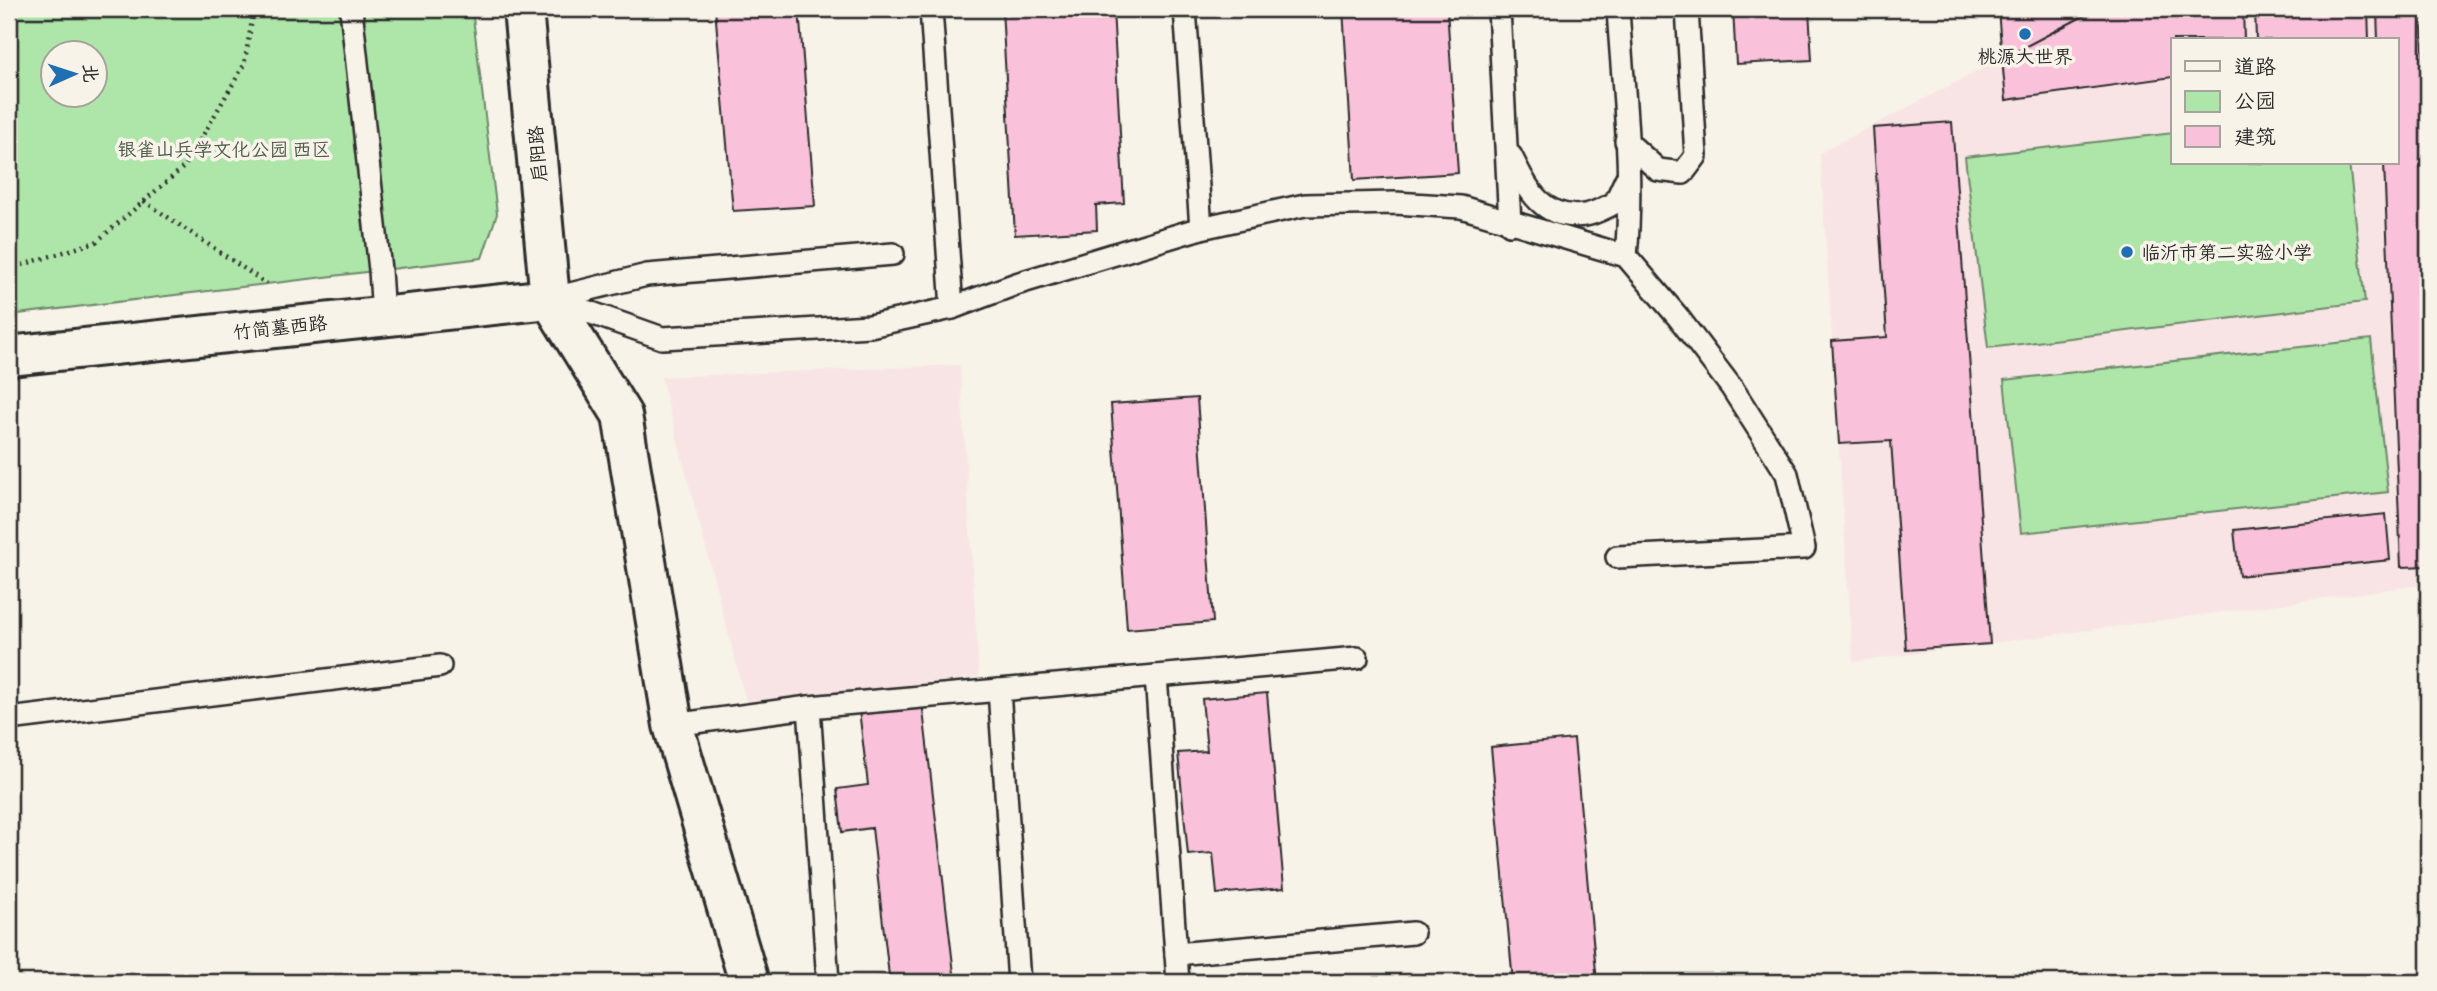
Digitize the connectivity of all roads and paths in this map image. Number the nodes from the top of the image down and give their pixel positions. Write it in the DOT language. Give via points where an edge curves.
graph roads {
  1 [pos="254,9"];
  2 [pos="351,9"];
  3 [pos="523,9"];
  4 [pos="931,9"];
  5 [pos="1185,9"];
  6 [pos="1499,9"];
  7 [pos="1618,9"];
  8 [pos="1687,9"];
  9 [pos="1626,141"];
  10 [pos="1506,147"];
  11 [pos="1629,173"];
  12 [pos="144,201"];
  13 [pos="1510,224"];
  14 [pos="1201,228"];
  15 [pos="894,254"];
  16 [pos="1626,256"];
  17 [pos="9,269"];
  18 [pos="267,284"];
  19 [pos="550,299"];
  20 [pos="952,308"];
  21 [pos="383,316"];
  22 [pos="9,356"];
  23 [pos="1617,557"];
  24 [pos="1357,658"];
  25 [pos="440,666"];
  26 [pos="1156,676"];
  27 [pos="999,690"];
  28 [pos="809,707"];
  29 [pos="9,719"];
  30 [pos="673,725"];
  31 [pos="1413,933"];
  32 [pos="1176,954"];
  33 [pos="749,982"];
  34 [pos="828,982"];
  35 [pos="1019,982"];
  36 [pos="1178,982"];
  1 -- 12 [label="path" via="244,65 185,166"];
  2 -- 21 [label="lane"];
  3 -- 19 [label="street, 启阳路"];
  4 -- 20 [label="lane"];
  5 -- 14 [label="lane"];
  6 -- 10 [label="lane"];
  7 -- 9 [label="lane"];
  8 -- 9 [label="lane" via="1696,156 1683,173 1658,170"];
  9 -- 11 [label="lane"];
  10 -- 11 [label="lane" via="1529,192 1554,214 1585,215 1615,203"];
  10 -- 13 [label="lane"];
  11 -- 16 [label="lane"];
  12 -- 17 [label="path" via="96,242"];
  12 -- 18 [label="path"];
  13 -- 14 [label="lane" via="1461,207 1395,203 1305,205"];
  13 -- 16 [label="lane"];
  14 -- 20 [label="lane"];
  15 -- 19 [label="lane" via="646,275"];
  16 -- 23 [label="lane" via="1732,388 1787,474 1804,548"];
  19 -- 20 [label="lane" via="662,338 870,326"];
  19 -- 21 [label="street, 竹简墓西路"];
  19 -- 30 [label="street" via="622,415"];
  21 -- 22 [label="street, 竹简墓西路"];
  24 -- 26 [label="lane"];
  25 -- 29 [label="lane"];
  26 -- 27 [label="lane"];
  26 -- 32 [label="lane"];
  27 -- 28 [label="lane"];
  27 -- 35 [label="lane"];
  28 -- 30 [label="lane"];
  28 -- 34 [label="lane"];
  30 -- 33 [label="street"];
  31 -- 32 [label="lane"];
  32 -- 36 [label="lane"];
}
